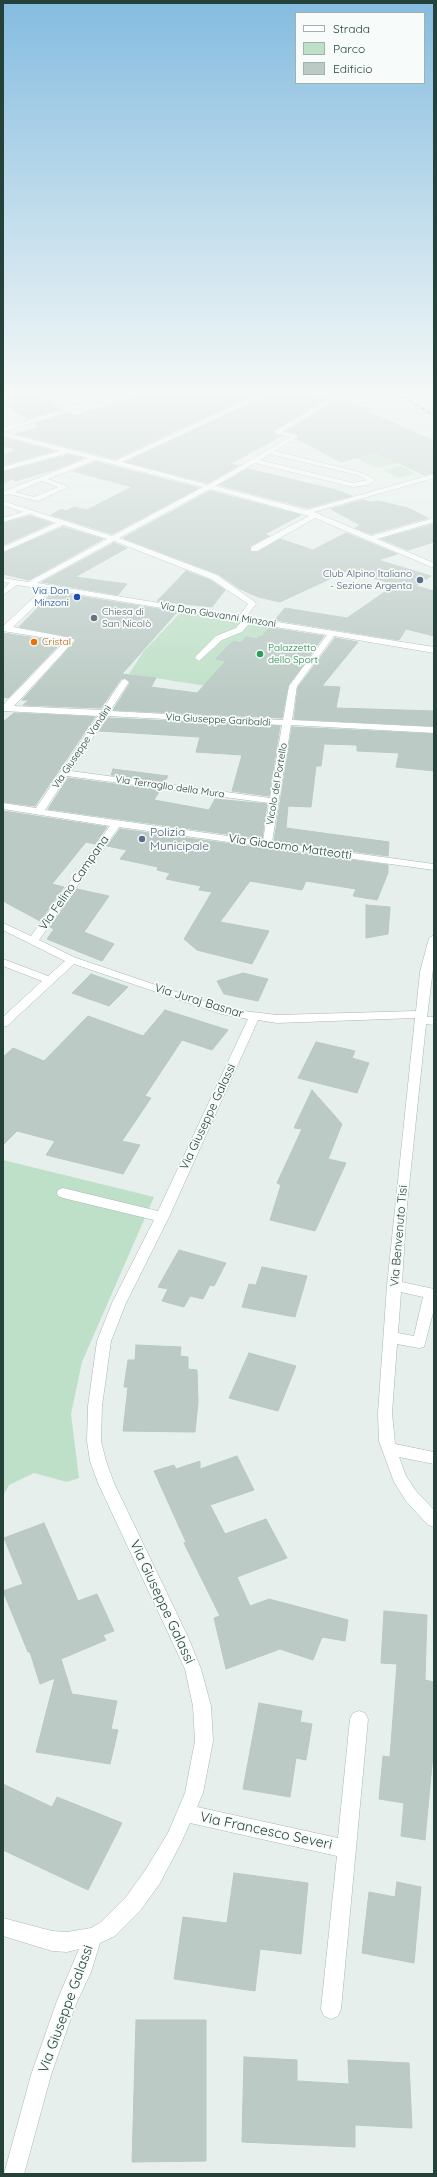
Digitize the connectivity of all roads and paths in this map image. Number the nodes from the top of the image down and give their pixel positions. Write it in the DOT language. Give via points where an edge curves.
graph roads {
  1 [pos="24,498"];
  2 [pos="41,498"];
  3 [pos="189,498"];
  4 [pos="250,498"];
  5 [pos="359,498"];
  6 [pos="3,503"];
  7 [pos="30,512"];
  8 [pos="307,512"];
  9 [pos="316,515"];
  10 [pos="3,520"];
  11 [pos="434,520"];
  12 [pos="63,522"];
  13 [pos="114,539"];
  14 [pos="370,539"];
  15 [pos="254,549"];
  16 [pos="3,550"];
  17 [pos="434,566"];
  18 [pos="3,580"];
  19 [pos="15,582"];
  20 [pos="29,584"];
  21 [pos="49,588"];
  22 [pos="3,593"];
  23 [pos="247,620"];
  24 [pos="4,629"];
  25 [pos="332,634"];
  26 [pos="434,650"];
  27 [pos="199,658"];
  28 [pos="125,682"];
  29 [pos="5,708"];
  30 [pos="105,714"];
  31 [pos="287,723"];
  32 [pos="434,730"];
  33 [pos="65,773"];
  34 [pos="274,801"];
  35 [pos="3,806"];
  36 [pos="38,813"];
  37 [pos="116,824"];
  38 [pos="267,844"];
  39 [pos="434,867"];
  40 [pos="3,926"];
  41 [pos="434,938"];
  42 [pos="33,941"];
  43 [pos="72,960"];
  44 [pos="3,962"];
  45 [pos="50,980"];
  46 [pos="254,1017"];
  47 [pos="421,1017"];
  48 [pos="434,1021"];
  49 [pos="3,1023"];
  50 [pos="63,1193"];
  51 [pos="162,1217"];
  52 [pos="394,1286"];
  53 [pos="390,1337"];
  54 [pos="388,1449"];
  55 [pos="434,1458"];
  56 [pos="434,1520"];
  57 [pos="359,1719"];
  58 [pos="186,1813"];
  59 [pos="346,1849"];
  60 [pos="3,1926"];
  61 [pos="93,1937"];
  62 [pos="331,2009"];
  63 [pos="14,2174"];
  1 -- 2 [label="street"];
  3 -- 13 [label="street"];
  4 -- 8 [label="street"];
  5 -- 8 [label="street"];
  6 -- 7 [label="street"];
  7 -- 10 [label="street"];
  7 -- 12 [label="street"];
  8 -- 9 [label="street"];
  9 -- 14 [label="street"];
  9 -- 15 [label="street"];
  11 -- 14 [label="street"];
  12 -- 13 [label="street"];
  12 -- 16 [label="street"];
  13 -- 20 [label="street"];
  13 -- 23 [label="street" via="214,577 252,604"];
  14 -- 17 [label="street"];
  18 -- 19 [label="street, Via Don Giovanni Minzoni"];
  19 -- 20 [label="street, Via Don Giovanni Minzoni"];
  19 -- 22 [label="street"];
  20 -- 21 [label="street, Via Don Giovanni Minzoni"];
  21 -- 23 [label="street, Via Don Giovanni Minzoni"];
  21 -- 24 [label="street"];
  23 -- 25 [label="street, Via Don Giovanni Minzoni"];
  23 -- 27 [label="street" via="239,630 219,638"];
  24 -- 29 [label="street" via="71,640"];
  25 -- 26 [label="street, Via Don Giovanni Minzoni"];
  25 -- 31 [label="street, Vicolo del Portello" via="293,686"];
  28 -- 30 [label="street, Via Giuseppe Vandini"];
  29 -- 30 [label="street, Via Giuseppe Garibaldi"];
  30 -- 31 [label="street, Via Giuseppe Garibaldi"];
  30 -- 33 [label="street, Via Giuseppe Vandini"];
  31 -- 32 [label="street, Via Giuseppe Garibaldi"];
  31 -- 34 [label="street, Vicolo del Portello"];
  33 -- 34 [label="street, Via Terraglio della Mura"];
  33 -- 36 [label="street, Via Giuseppe Vandini"];
  34 -- 38 [label="street, Vicolo del Portello"];
  35 -- 36 [label="street, Via Giacomo Matteotti"];
  36 -- 37 [label="street, Via Giacomo Matteotti"];
  37 -- 38 [label="street, Via Giacomo Matteotti"];
  37 -- 42 [label="street, Via Felino Campana"];
  38 -- 39 [label="street, Via Giacomo Matteotti"];
  40 -- 42 [label="street, Via Juraj Basnar"];
  41 -- 47 [label="street, Via Benvenuto Tisi" via="426,972"];
  42 -- 43 [label="street, Via Juraj Basnar"];
  43 -- 45 [label="street"];
  43 -- 46 [label="street, Via Juraj Basnar" via="206,1005"];
  44 -- 45 [label="street"];
  45 -- 49 [label="street"];
  46 -- 47 [label="street, Via Juraj Basnar"];
  46 -- 51 [label="street, Via Giuseppe Galassi"];
  47 -- 48 [label="street, Via Juraj Basnar"];
  47 -- 52 [label="street, Via Benvenuto Tisi"];
  50 -- 51 [label="street"];
  51 -- 58 [label="street, Via Giuseppe Galassi" via="119,1303 104,1341 98,1374 94,1441 106,1483 193,1669 202,1706 204,1741 194,1793"];
  52 -- 53 [label="street, Via Benvenuto Tisi"];
  52 -- 53 [label="street" via="431,1294 419,1343"];
  53 -- 54 [label="street, Via Benvenuto Tisi" via="385,1414"];
  54 -- 55 [label="street"];
  54 -- 56 [label="street, Via Benvenuto Tisi" via="399,1478 411,1496"];
  57 -- 59 [label="street, Via Francesco Severi"];
  58 -- 59 [label="street, Via Francesco Severi"];
  58 -- 61 [label="street, Via Giuseppe Galassi" via="157,1870 133,1904 108,1929"];
  59 -- 62 [label="street, Via Francesco Severi"];
  60 -- 61 [label="street" via="52,1941 67,1942"];
  61 -- 63 [label="street, Via Giuseppe Galassi" via="41,2075"];
}
